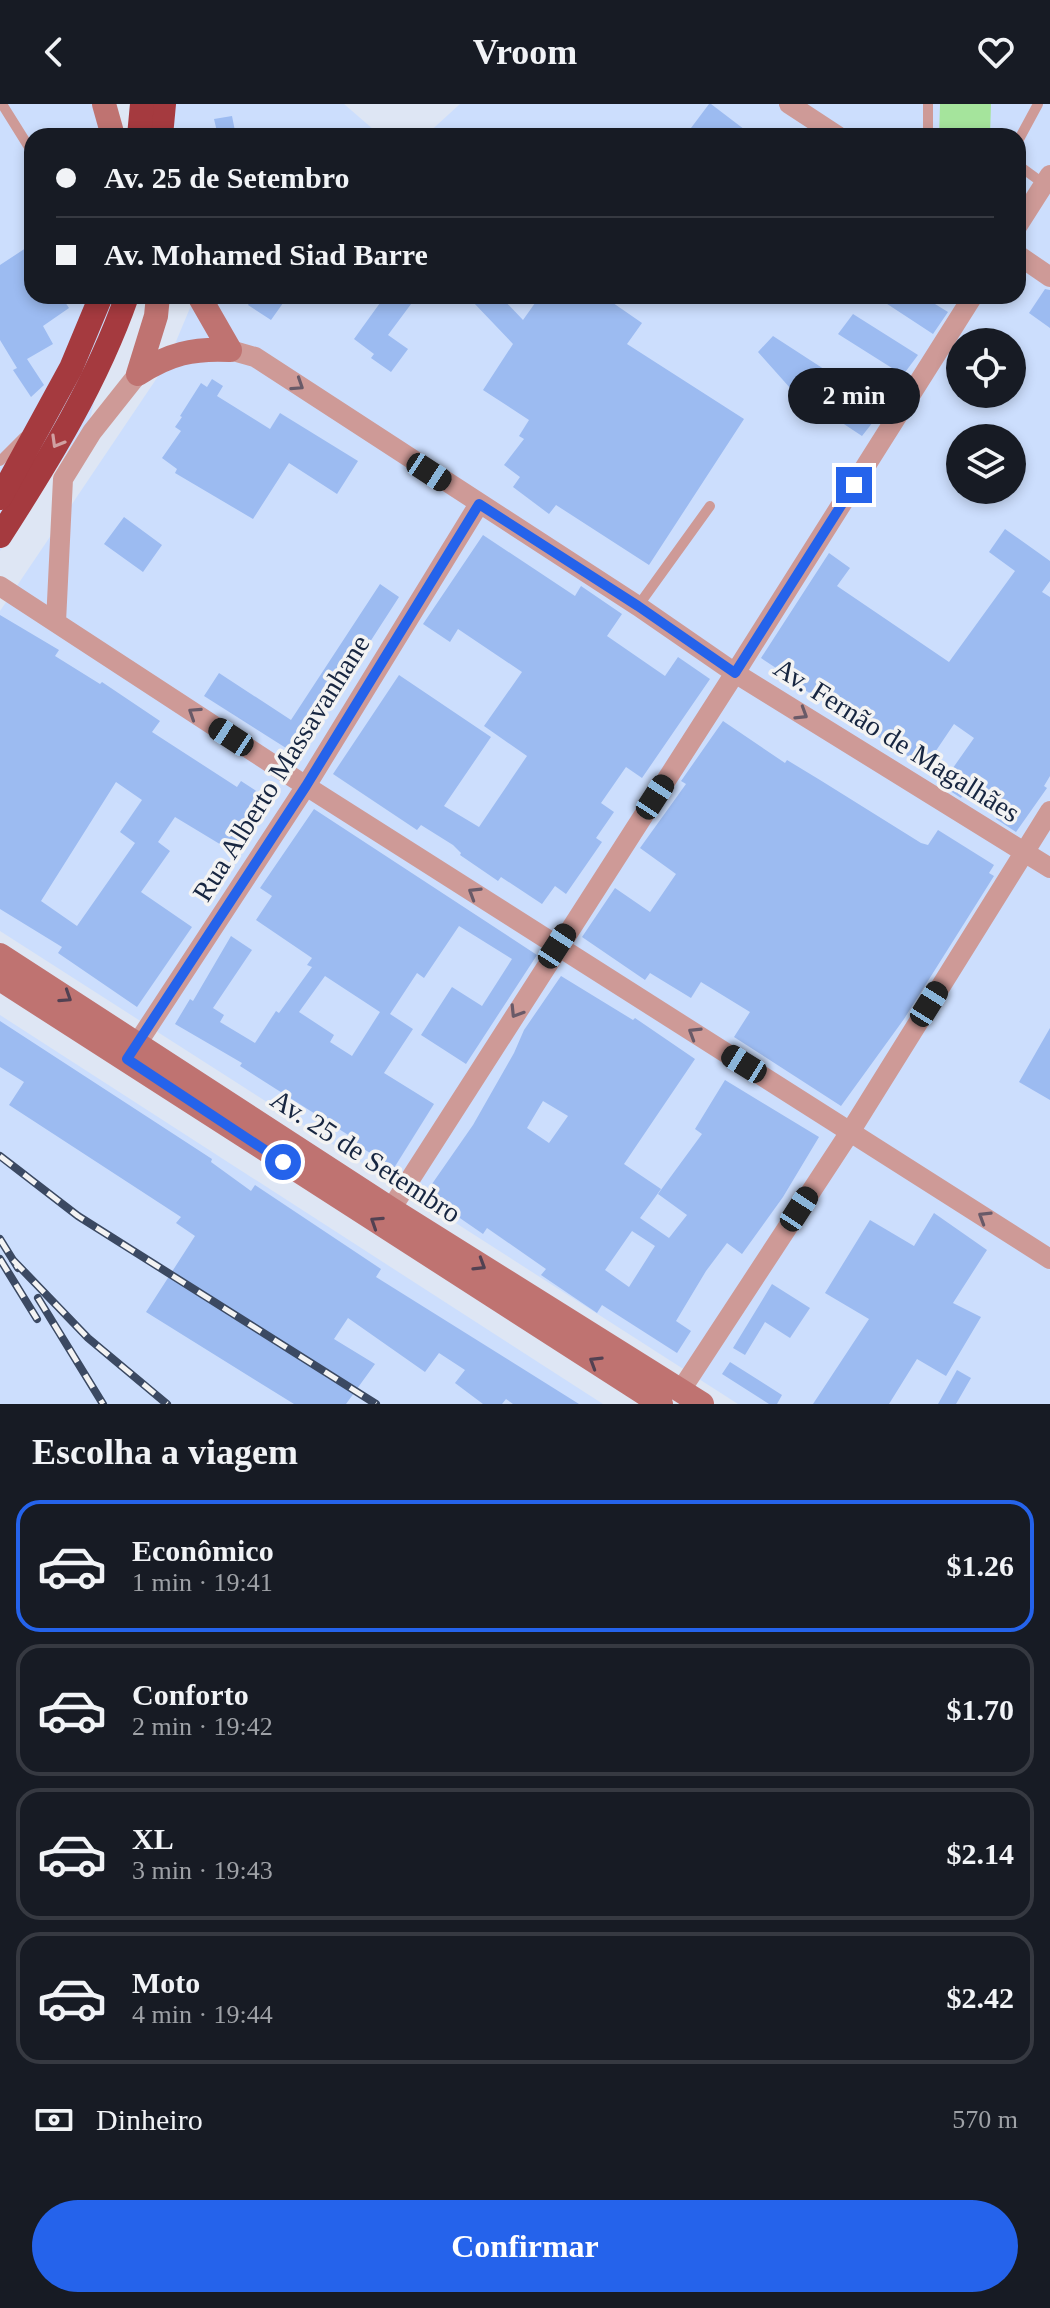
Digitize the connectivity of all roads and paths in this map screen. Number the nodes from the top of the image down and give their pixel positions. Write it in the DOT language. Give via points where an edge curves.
graph roads {
  1 [pos="2,104"];
  2 [pos="104,104"];
  3 [pos="135,104"];
  4 [pos="142,104"];
  5 [pos="164,104"];
  6 [pos="789,104"];
  7 [pos="928,104"];
  8 [pos="1038,104"];
  9 [pos="111,128"];
  10 [pos="140,128"];
  11 [pos="142,128"];
  12 [pos="162,128"];
  13 [pos="826,128"];
  14 [pos="928,128"];
  15 [pos="1025,128"];
  16 [pos="24,139"];
  17 [pos="1026,169"];
  18 [pos="1047,179"];
  19 [pos="1026,212"];
  20 [pos="1026,260"];
  21 [pos="1050,277"];
  22 [pos="98,304"];
  23 [pos="107,304"];
  24 [pos="124,304"];
  25 [pos="157,304"];
  26 [pos="204,304"];
  27 [pos="968,304"];
  28 [pos="230,350"];
  29 [pos="138,374"];
  30 [pos="0,461"];
  31 [pos="0,498"];
  32 [pos="479,504"];
  33 [pos="710,506"];
  34 [pos="0,536"];
  35 [pos="0,586"];
  36 [pos="638,606"];
  37 [pos="56,622"];
  38 [pos="735,673"];
  39 [pos="306,786"];
  40 [pos="1050,811"];
  41 [pos="1024,851"];
  42 [pos="1050,868"];
  43 [pos="557,946"];
  44 [pos="0,955"];
  45 [pos="0,979"];
  46 [pos="133,1052"];
  47 [pos="850,1132"];
  48 [pos="391,1209"];
  49 [pos="1050,1259"];
  50 [pos="671,1397"];
  51 [pos="702,1404"];
  1 -- 16 [label="lane"];
  2 -- 9 [label="main road"];
  3 -- 11 [label="main road"];
  4 -- 10 [label="highway, bridge"];
  5 -- 12 [label="highway"];
  6 -- 13 [label="street"];
  7 -- 14 [label="lane"];
  8 -- 15 [label="lane"];
  17 -- 18 [label="lane"];
  18 -- 19 [label="street"];
  20 -- 21 [label="street"];
  22 -- 31 [label="highway, bridge" via="71,368"];
  23 -- 30 [label="lane" via="104,329 82,381"];
  24 -- 34 [label="highway, one-way" via="88,388"];
  25 -- 29 [label="main road"];
  26 -- 28 [label="main road"];
  27 -- 38 [label="street"];
  28 -- 29 [label="main road" via="183,352"];
  28 -- 32 [label="street, Av. Fernão de Magalhães, one-way" via="255,357"];
  29 -- 37 [label="street" via="63,479"];
  32 -- 36 [label="street, Av. Fernão de Magalhães"];
  32 -- 39 [label="street, Rua Alberto Massavanhane"];
  33 -- 36 [label="lane"];
  35 -- 37 [label="street"];
  36 -- 38 [label="street, Av. Fernão de Magalhães"];
  39 -- 37 [label="street, one-way"];
  38 -- 41 [label="street, Av. Fernão de Magalhães, one-way"];
  38 -- 43 [label="street"];
  43 -- 39 [label="street, one-way"];
  39 -- 46 [label="street, Rua Alberto Massavanhane"];
  40 -- 41 [label="street"];
  41 -- 42 [label="street, Av. Fernão de Magalhães"];
  41 -- 47 [label="street"];
  47 -- 43 [label="street, one-way"];
  43 -- 48 [label="street, one-way"];
  44 -- 46 [label="main road, Av. 25 de Setembro, one-way"];
  45 -- 46 [label="main road, Av. 25 de Setembro"];
  46 -- 48 [label="main road, Av. 25 de Setembro"];
  50 -- 46 [label="main road, Av. 25 de Setembro, one-way"];
  49 -- 47 [label="street, one-way"];
  47 -- 50 [label="street"];
  48 -- 50 [label="main road, Av. 25 de Setembro, one-way"];
  50 -- 51 [label="main road, Av. 25 de Setembro"];
}
